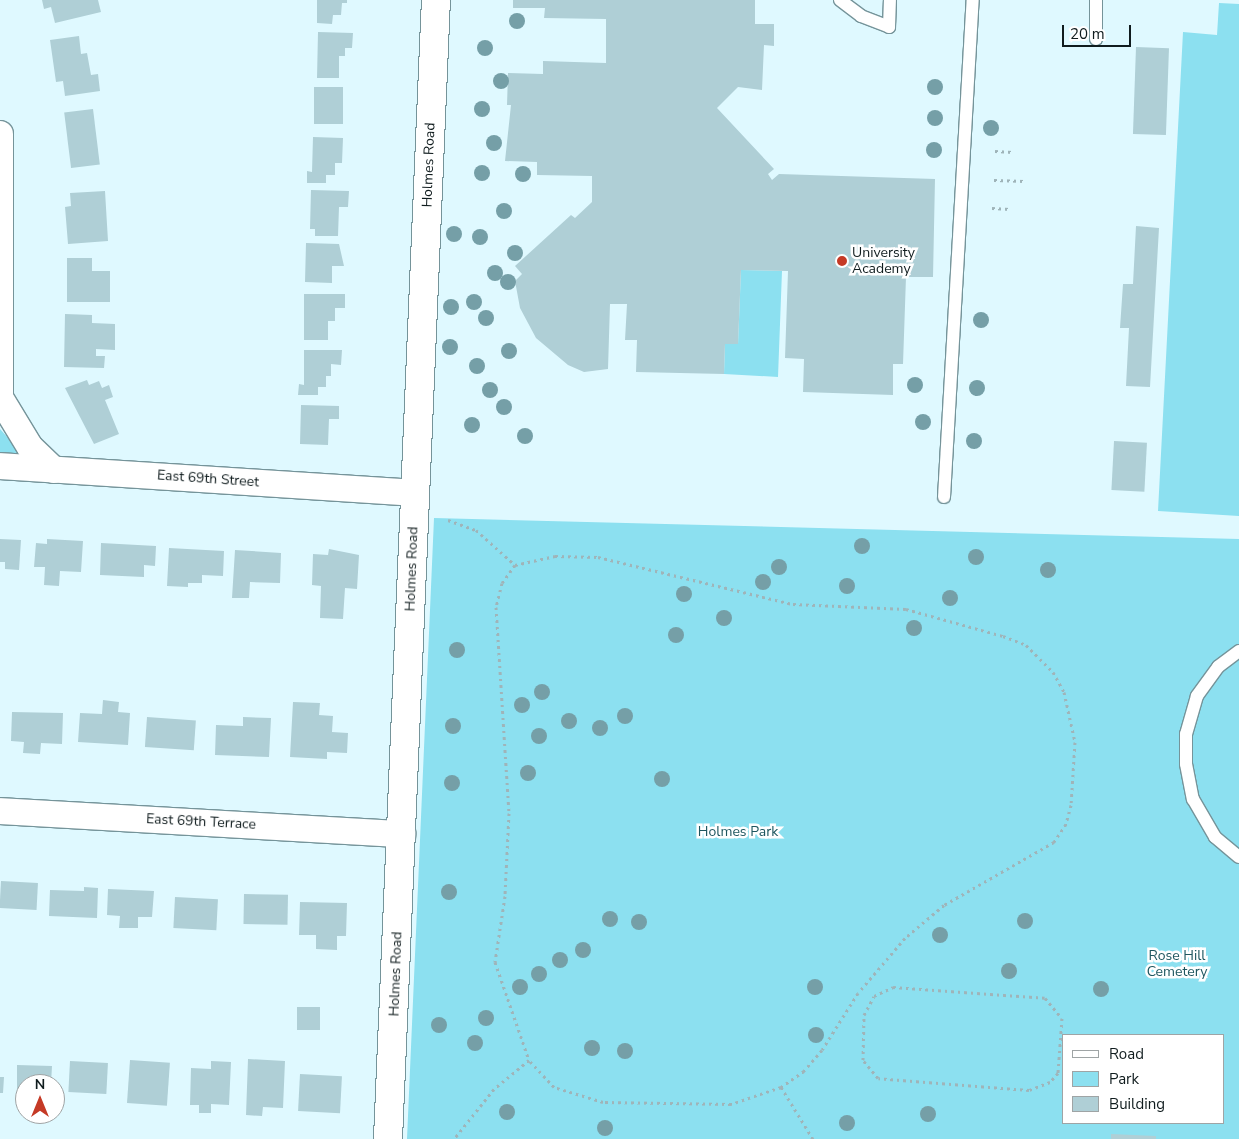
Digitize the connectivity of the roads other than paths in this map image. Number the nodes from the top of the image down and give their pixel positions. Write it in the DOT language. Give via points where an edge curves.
graph roads {
  1 [pos="436,0"];
  2 [pos="840,0"];
  3 [pos="890,0"];
  4 [pos="973,0"];
  5 [pos="1096,0"];
  6 [pos="1096,38"];
  7 [pos="0,134"];
  8 [pos="1,403"];
  9 [pos="0,466"];
  10 [pos="54,470"];
  11 [pos="415,493"];
  12 [pos="944,497"];
  13 [pos="1239,651"];
  14 [pos="0,810"];
  15 [pos="402,834"];
  16 [pos="1239,857"];
  17 [pos="388,1139"];
  1 -- 11 [label="main road, Holmes Road"];
  2 -- 3 [label="lane" via="861,16 888,27"];
  4 -- 12 [label="lane"];
  5 -- 6 [label="lane"];
  7 -- 8 [label="street"];
  8 -- 10 [label="street" via="30,447"];
  9 -- 10 [label="street, East 69th Street"];
  10 -- 11 [label="street, East 69th Street"];
  11 -- 15 [label="main road, Holmes Road"];
  13 -- 16 [label="lane" via="1218,667 1197,696 1186,734 1186,764 1194,799 1216,837"];
  14 -- 15 [label="street, East 69th Terrace"];
  15 -- 17 [label="main road, Holmes Road"];
}
